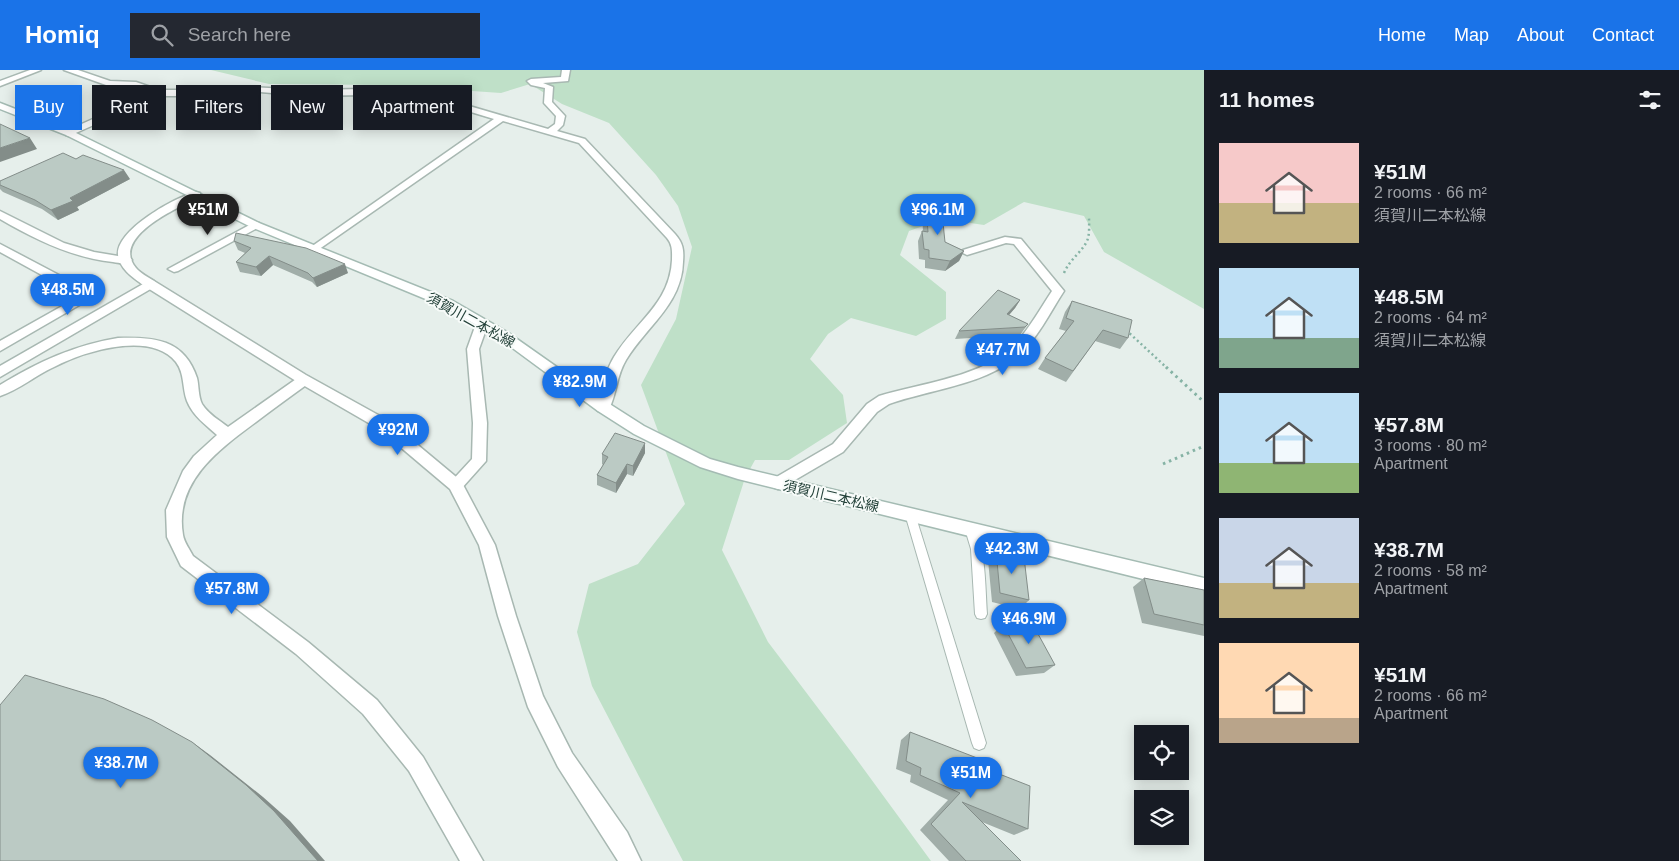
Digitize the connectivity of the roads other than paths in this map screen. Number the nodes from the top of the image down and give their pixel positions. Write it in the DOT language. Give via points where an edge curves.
graph roads {
  1 [pos="37,70"];
  2 [pos="68,70"];
  3 [pos="566,70"];
  4 [pos="0,84"];
  5 [pos="138,85"];
  6 [pos="166,93"];
  7 [pos="0,106"];
  8 [pos="500,118"];
  9 [pos="92,123"];
  10 [pos="551,131"];
  11 [pos="69,133"];
  12 [pos="196,195"];
  13 [pos="0,214"];
  14 [pos="255,225"];
  15 [pos="0,247"];
  16 [pos="315,249"];
  17 [pos="968,252"];
  18 [pos="126,260"];
  19 [pos="174,270"];
  20 [pos="150,284"];
  21 [pos="482,324"];
  22 [pos="0,347"];
  23 [pos="0,372"];
  24 [pos="304,380"];
  25 [pos="0,391"];
  26 [pos="603,407"];
  27 [pos="227,435"];
  28 [pos="778,483"];
  29 [pos="456,485"];
  30 [pos="910,514"];
  31 [pos="970,529"];
  32 [pos="1204,586"];
  33 [pos="981,614"];
  34 [pos="978,743"];
  35 [pos="472,861"];
  36 [pos="630,861"];
  1 -- 4 [label="street"];
  2 -- 5 [label="street" via="109,83"];
  3 -- 10 [label="street" via="565,79 531,81 549,87 548,103 560,116 559,125"];
  6 -- 8 [label="street" via="248,89 409,95 440,100"];
  7 -- 11 [label="street, 須賀川二本松線"];
  8 -- 10 [label="street"];
  8 -- 16 [label="street"];
  9 -- 11 [label="street"];
  10 -- 26 [label="street" via="575,137 586,144 676,242 678,250 677,273 666,301 620,358"];
  11 -- 12 [label="street, 須賀川二本松線"];
  12 -- 14 [label="street, 須賀川二本松線"];
  12 -- 18 [label="street" via="144,224 125,246"];
  13 -- 18 [label="street" via="68,248 104,259"];
  14 -- 16 [label="street, 須賀川二本松線"];
  14 -- 19 [label="street"];
  15 -- 22 [label="street" via="89,296"];
  16 -- 21 [label="street, 須賀川二本松線" via="449,304"];
  17 -- 28 [label="street" via="1005,240 1017,241 1058,291 1033,329 1006,360 884,400 872,408 838,448"];
  18 -- 20 [label="street" via="128,267"];
  20 -- 23 [label="street"];
  20 -- 24 [label="street"];
  21 -- 26 [label="street, 須賀川二本松線" via="503,335"];
  21 -- 29 [label="street" via="473,349 480,462"];
  24 -- 27 [label="street"];
  24 -- 29 [label="street" via="384,425"];
  25 -- 27 [label="street" via="58,359 93,346 111,342 157,344 179,357 201,414"];
  26 -- 28 [label="street, 須賀川二本松線" via="639,430 705,463"];
  27 -- 35 [label="street" via="199,460 182,487 174,510 175,537 180,549 187,561 302,648 370,707 416,764"];
  28 -- 30 [label="street, 須賀川二本松線"];
  29 -- 36 [label="street" via="488,546 535,700 565,760"];
  30 -- 31 [label="street, 須賀川二本松線"];
  30 -- 34 [label="lane"];
  31 -- 32 [label="street, 須賀川二本松線"];
  31 -- 33 [label="lane" via="976,549"];
}
